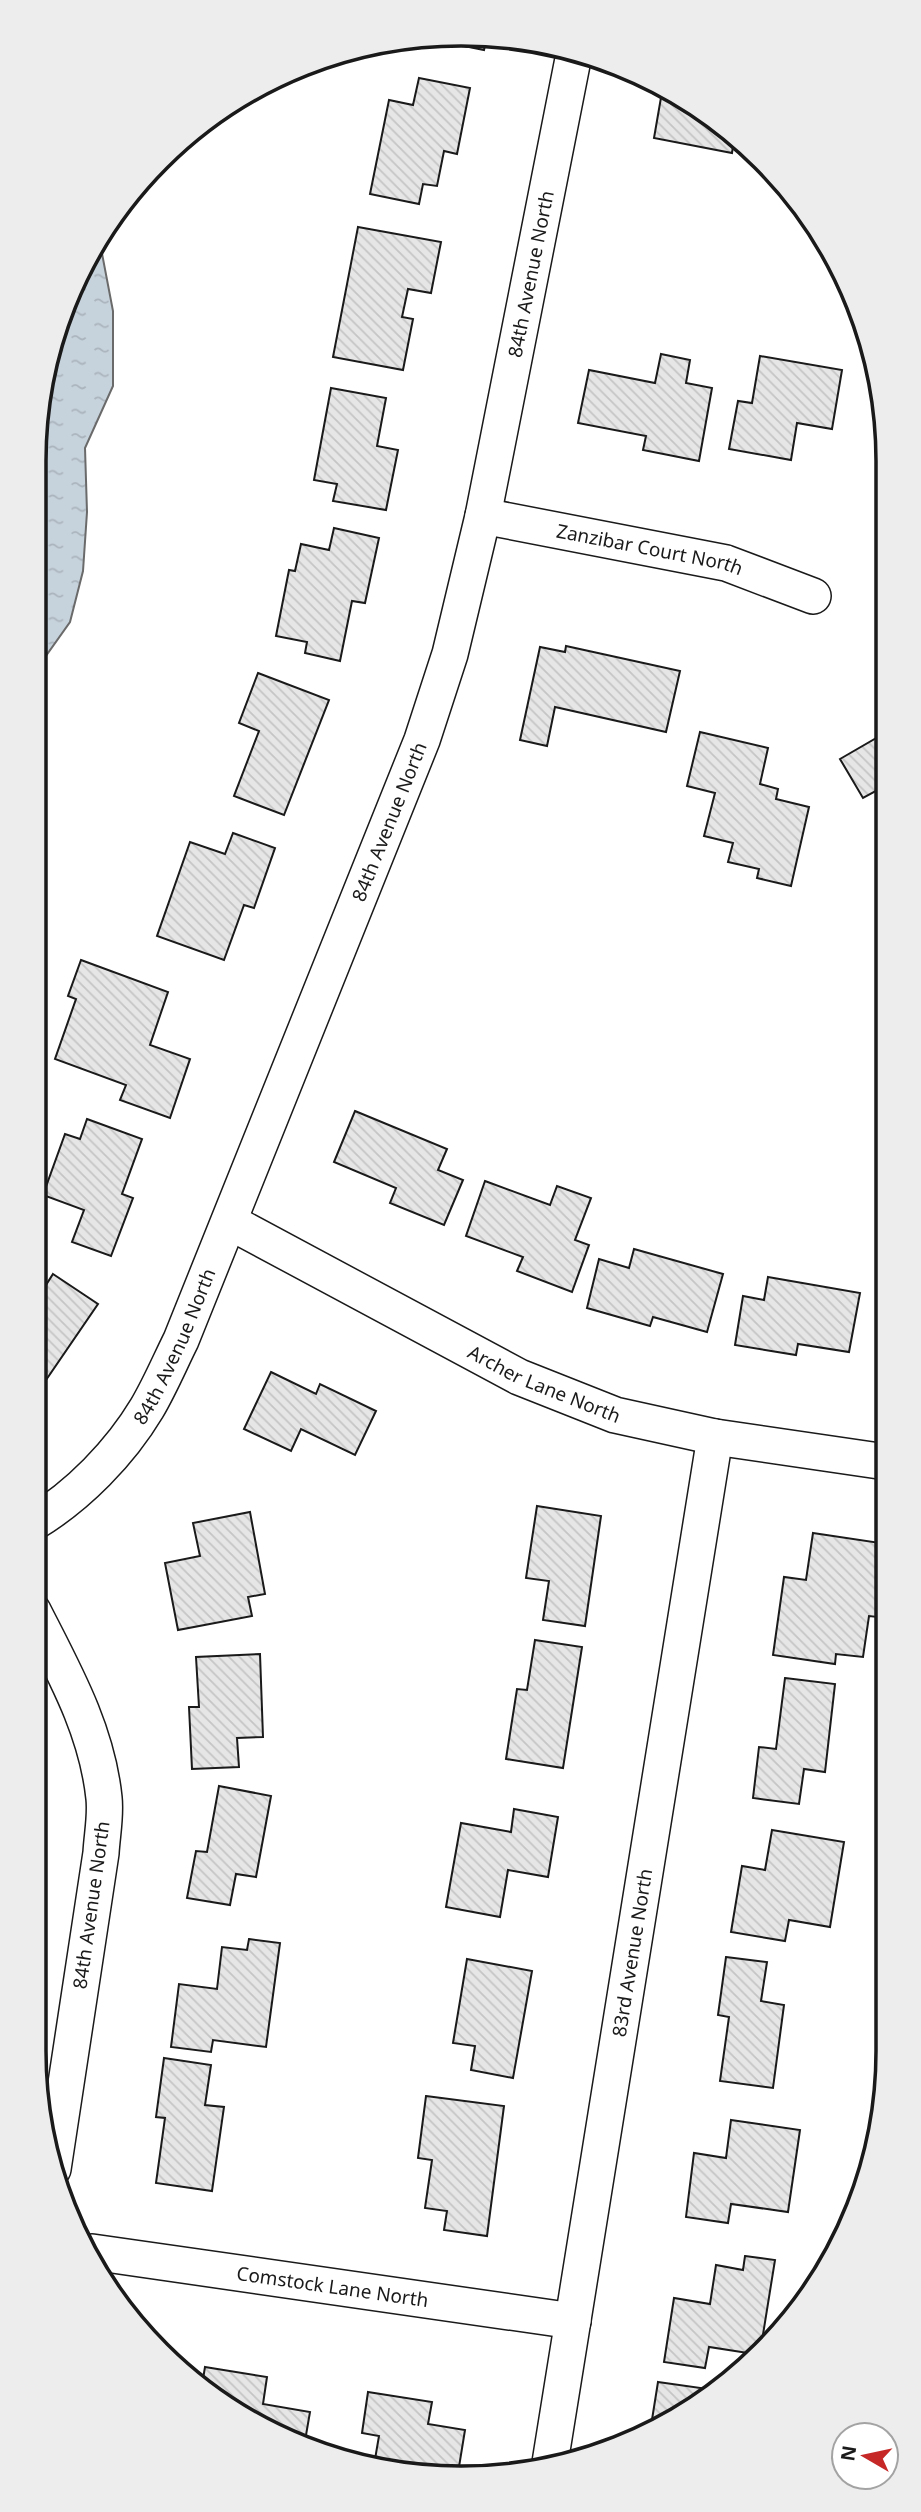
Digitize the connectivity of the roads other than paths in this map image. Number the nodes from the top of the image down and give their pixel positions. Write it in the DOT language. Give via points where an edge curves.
graph roads {
  1 [pos="573,61"];
  2 [pos="483,516"];
  3 [pos="813,596"];
  4 [pos="230,1222"];
  5 [pos="715,1437"];
  6 [pos="876,1461"];
  7 [pos="46,1515"];
  8 [pos="46,1637"];
  9 [pos="57,2146"];
  10 [pos="98,2253"];
  11 [pos="573,2321"];
  12 [pos="551,2456"];
  1 -- 2 [label="street, 84th Avenue North"];
  2 -- 3 [label="street, Zanzibar Court North" via="726,563"];
  2 -- 4 [label="street, 84th Avenue North" via="450,654 422,740"];
  4 -- 5 [label="street, Archer Lane North" via="519,1377 615,1415"];
  4 -- 7 [label="street, 84th Avenue North" via="181,1340 146,1409 107,1462"];
  5 -- 6 [label="street, Archer Lane North"];
  5 -- 11 [label="street, 83rd Avenue North"];
  8 -- 9 [label="street, 84th Avenue North" via="81,1706 98,1755 104,1801 101,1853"];
  10 -- 11 [label="street, Comstock Lane North"];
  11 -- 12 [label="street, 83rd Avenue North"];
}
